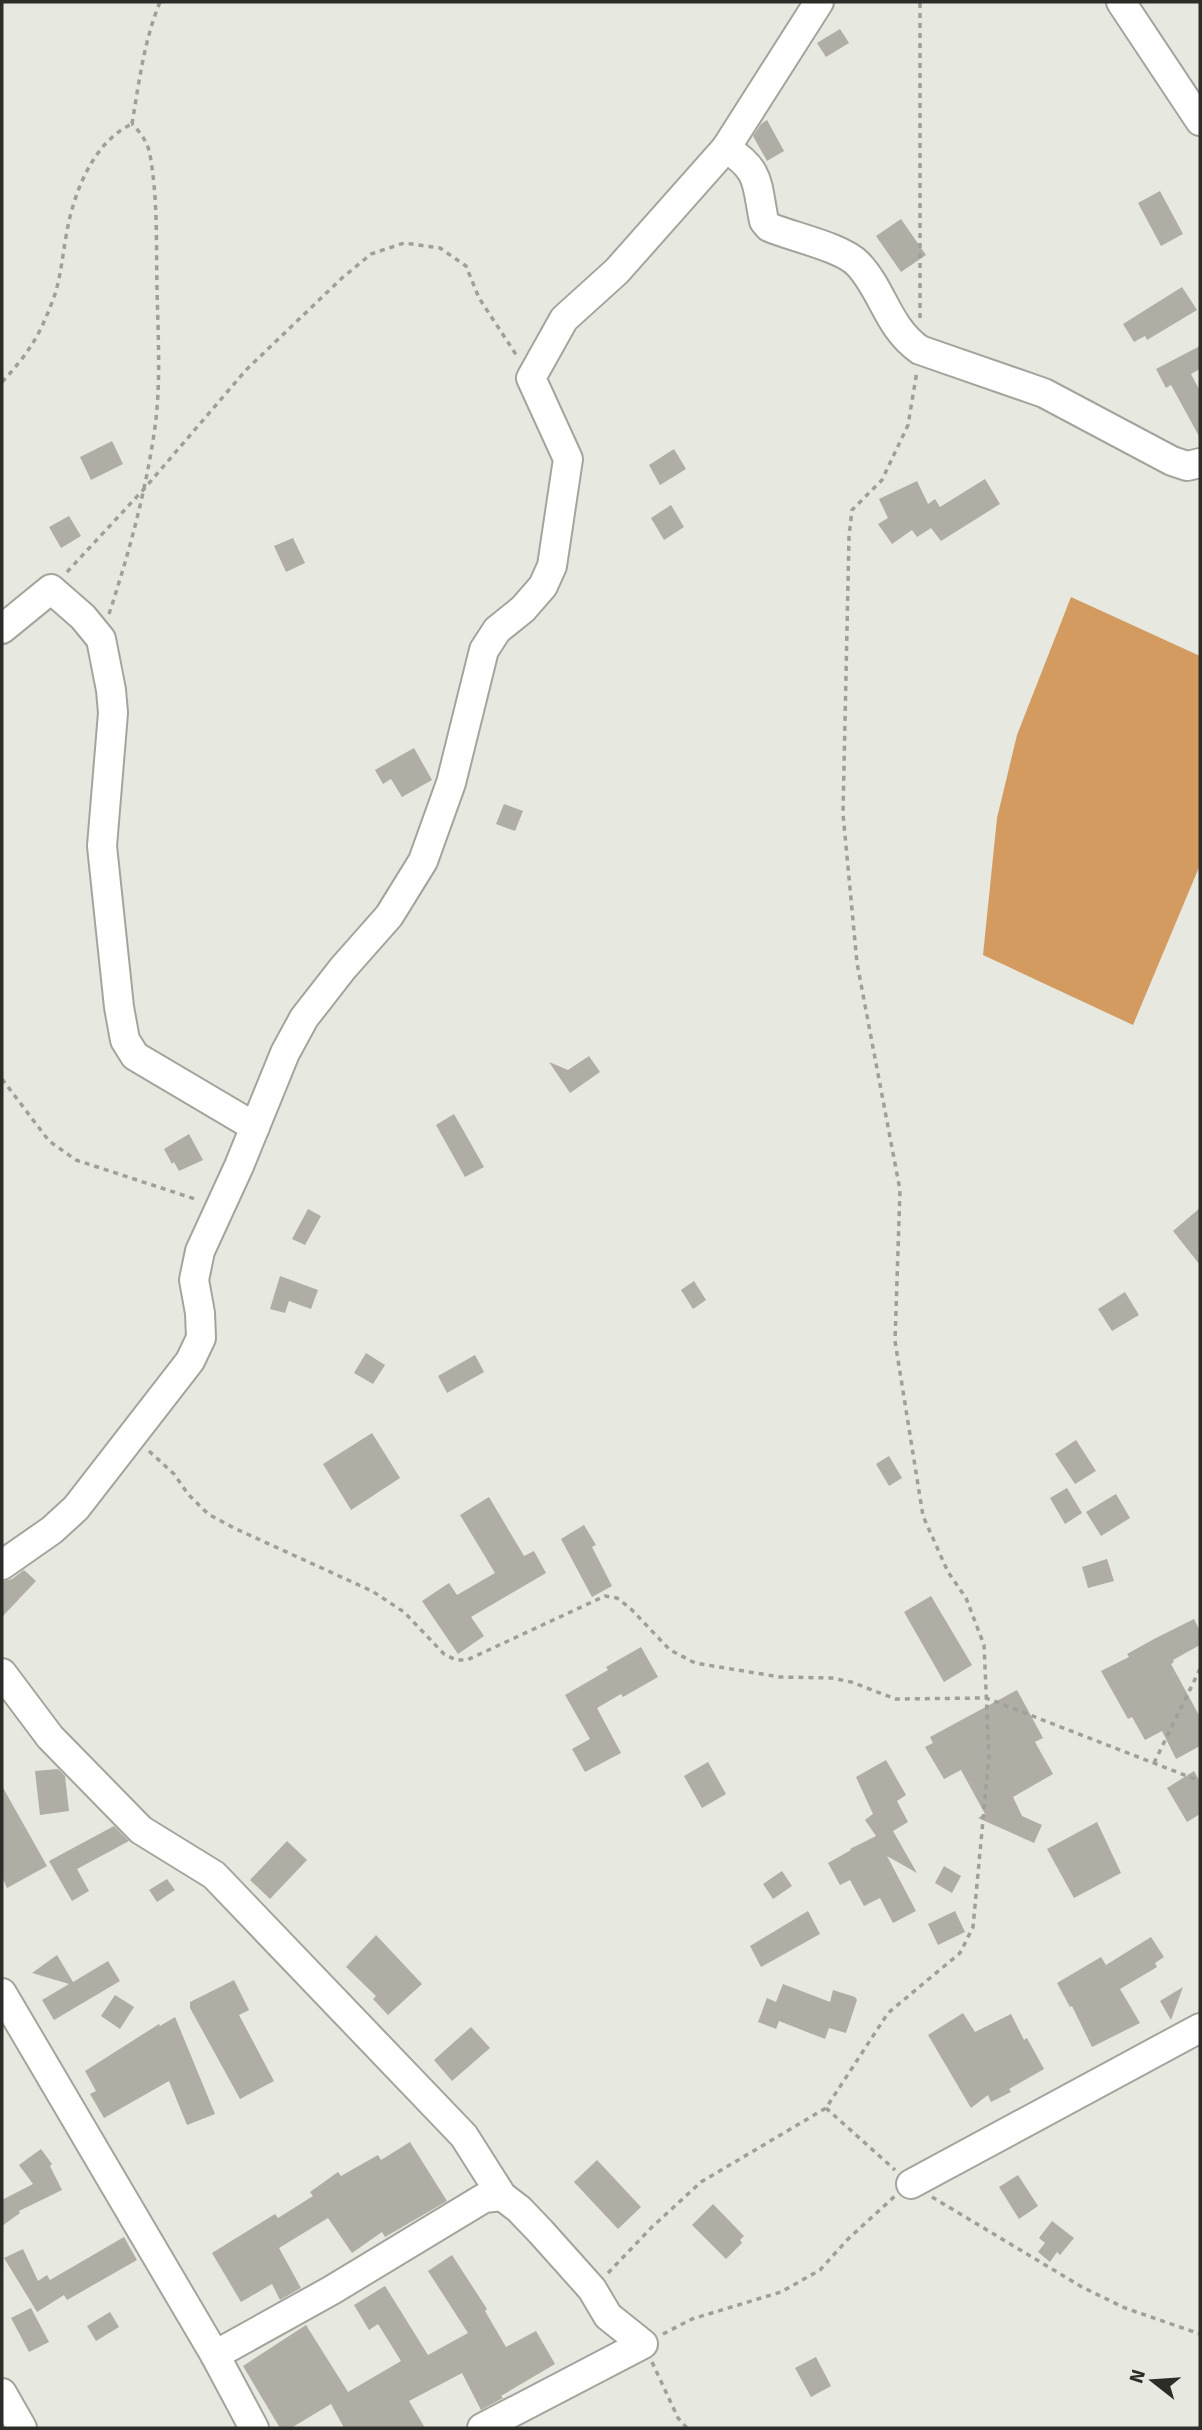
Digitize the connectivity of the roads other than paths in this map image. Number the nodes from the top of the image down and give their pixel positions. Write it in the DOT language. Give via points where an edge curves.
graph roads {
  1 [pos="819,2"];
  2 [pos="1121,2"];
  3 [pos="1200,121"];
  4 [pos="726,148"];
  5 [pos="1200,463"];
  6 [pos="2,629"];
  7 [pos="255,1128"];
  8 [pos="2,1565"];
  9 [pos="2,1673"];
  10 [pos="2,1993"];
  11 [pos="1200,2028"];
  12 [pos="911,2184"];
  13 [pos="502,2196"];
  14 [pos="215,2355"];
  15 [pos="2,2393"];
  16 [pos="22,2428"];
  17 [pos="254,2428"];
  18 [pos="482,2428"];
  1 -- 4 [label="street"];
  2 -- 3 [label="street"];
  4 -- 5 [label="street" via="755,175 769,227 856,262 906,341 920,351 1044,393 1172,461 1187,466"];
  4 -- 7 [label="street" via="617,271 564,319 531,378 568,459 552,566 543,586 497,630 484,650 451,783 423,861 389,916 303,1018"];
  6 -- 7 [label="street" via="51,589 101,639 113,713 102,846 125,1040 135,1056"];
  7 -- 8 [label="street" via="200,1251 194,1280 201,1338 183,1371 76,1508"];
  9 -- 13 [label="street" via="50,1737 141,1830 214,1875 464,2136"];
  10 -- 14 [label="street"];
  11 -- 12 [label="street"];
  13 -- 14 [label="street" via="484,2198"];
  13 -- 18 [label="street" via="541,2232 592,2290 608,2316 643,2344"];
  14 -- 17 [label="street"];
  15 -- 16 [label="street"];
}
